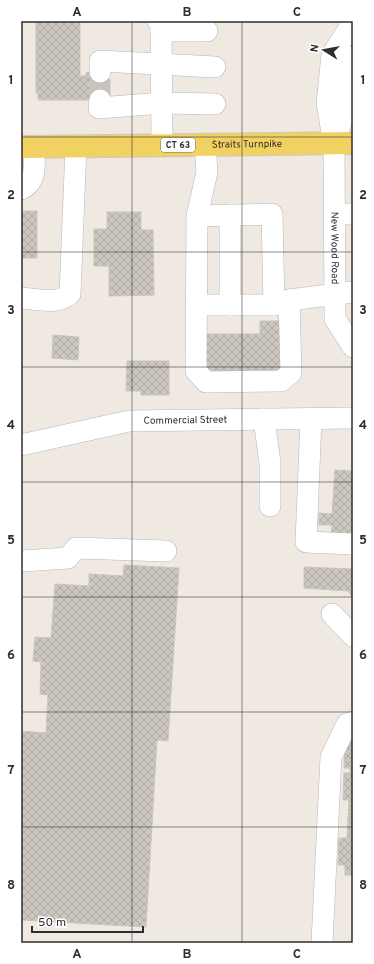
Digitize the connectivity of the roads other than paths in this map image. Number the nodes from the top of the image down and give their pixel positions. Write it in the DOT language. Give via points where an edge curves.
graph roads {
  1 [pos="353,22"];
  2 [pos="159,26"];
  3 [pos="207,31"];
  4 [pos="353,57"];
  5 [pos="161,65"];
  6 [pos="100,67"];
  7 [pos="214,67"];
  8 [pos="162,103"];
  9 [pos="106,104"];
  10 [pos="215,104"];
  11 [pos="344,143"];
  12 [pos="205,145"];
  13 [pos="76,146"];
  14 [pos="162,146"];
  15 [pos="27,147"];
  16 [pos="21,189"];
  17 [pos="344,214"];
  18 [pos="230,215"];
  19 [pos="197,216"];
  20 [pos="344,293"];
  21 [pos="21,298"];
  22 [pos="281,303"];
  23 [pos="196,305"];
  24 [pos="230,305"];
  25 [pos="353,347"];
  26 [pos="353,418"];
  27 [pos="311,419"];
  28 [pos="264,420"];
  29 [pos="21,445"];
  30 [pos="270,506"];
  31 [pos="353,544"];
  32 [pos="166,551"];
  33 [pos="21,561"];
  34 [pos="332,614"];
  35 [pos="353,636"];
  36 [pos="353,722"];
  37 [pos="322,943"];
  1 -- 11 [label="street" via="332,55 327,103"];
  2 -- 3 [label="street"];
  2 -- 5 [label="street"];
  4 -- 11 [label="street"];
  5 -- 6 [label="street"];
  5 -- 7 [label="street"];
  5 -- 8 [label="street"];
  8 -- 9 [label="street"];
  8 -- 10 [label="street"];
  8 -- 14 [label="street"];
  11 -- 12 [label="main road, Straits Turnpike / CT 63"];
  11 -- 17 [label="street, New Wood Road"];
  12 -- 14 [label="main road, Straits Turnpike / CT 63"];
  12 -- 19 [label="street" via="207,172"];
  13 -- 14 [label="main road, Straits Turnpike / CT 63"];
  13 -- 15 [label="main road, Straits Turnpike / CT 63"];
  13 -- 21 [label="street" via="70,294 58,301"];
  15 -- 16 [label="street" via="33,179 28,186"];
  17 -- 20 [label="street, New Wood Road"];
  18 -- 19 [label="street"];
  18 -- 22 [label="street" via="272,214"];
  18 -- 24 [label="street"];
  19 -- 23 [label="street"];
  20 -- 22 [label="street"];
  20 -- 25 [label="street, New Wood Road" via="335,319"];
  22 -- 23 [label="street" via="291,373 281,381 206,382 196,371"];
  22 -- 24 [label="street"];
  23 -- 24 [label="street"];
  26 -- 27 [label="street, Commercial Street"];
  27 -- 28 [label="street, Commercial Street"];
  27 -- 31 [label="street" via="306,542"];
  28 -- 29 [label="street, Commercial Street" via="129,421"];
  28 -- 30 [label="street" via="270,463"];
  32 -- 33 [label="street" via="76,548 68,558"];
  34 -- 35 [label="street"];
  36 -- 37 [label="street" via="347,724 331,757"];
}
